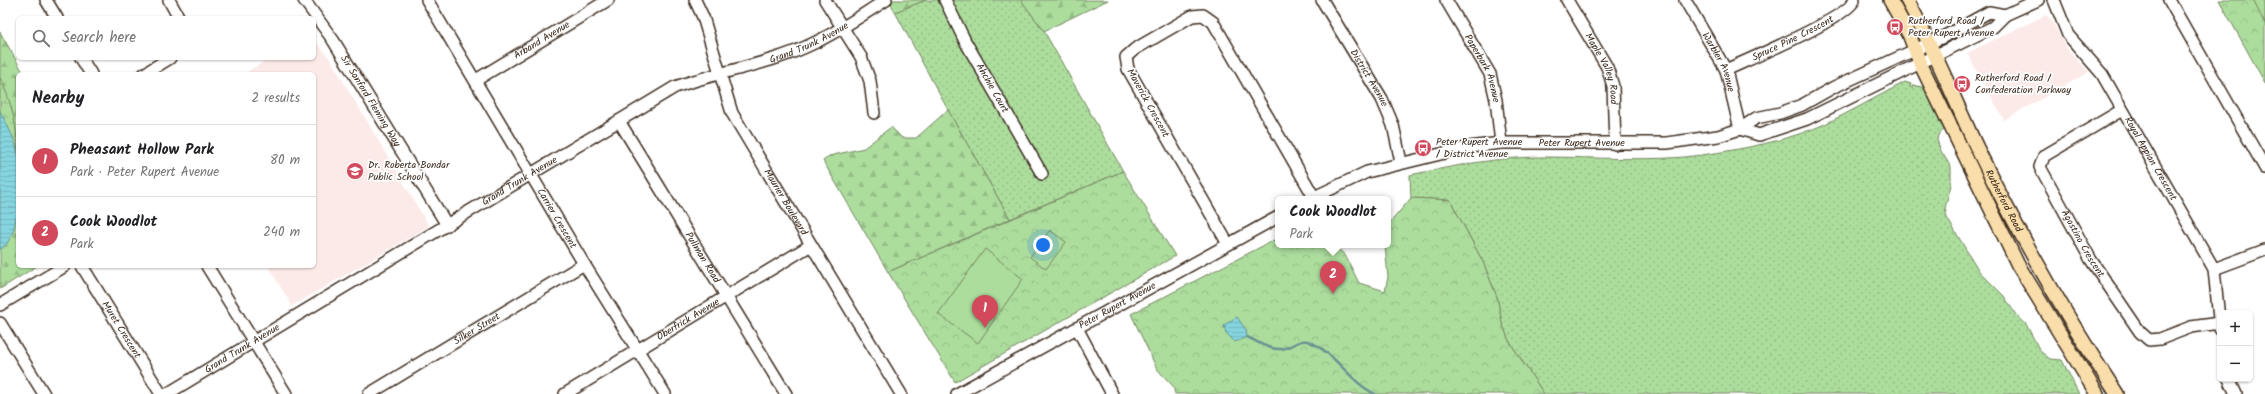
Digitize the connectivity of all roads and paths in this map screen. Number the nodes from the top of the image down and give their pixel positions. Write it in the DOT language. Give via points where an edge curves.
graph roads {
  1 [pos="46,0"];
  2 [pos="169,0"];
  3 [pos="304,0"];
  4 [pos="427,0"];
  5 [pos="608,0"];
  6 [pos="695,0"];
  7 [pos="825,0"];
  8 [pos="886,0"];
  9 [pos="945,0"];
  10 [pos="1322,0"];
  11 [pos="1446,0"];
  12 [pos="1567,0"];
  13 [pos="1685,0"];
  14 [pos="1854,0"];
  15 [pos="1890,0"];
  16 [pos="1907,0"];
  17 [pos="2038,0"];
  18 [pos="2054,0"];
  19 [pos="2169,0"];
  20 [pos="2005,15"];
  21 [pos="56,16"];
  22 [pos="178,16"];
  23 [pos="315,16"];
  24 [pos="316,17"];
  25 [pos="842,27"];
  26 [pos="1928,43"];
  27 [pos="1914,48"];
  28 [pos="1934,55"];
  29 [pos="82,60"];
  30 [pos="167,60"];
  31 [pos="1920,63"];
  32 [pos="1726,70"];
  33 [pos="90,72"];
  34 [pos="147,72"];
  35 [pos="721,73"];
  36 [pos="476,80"];
  37 [pos="2122,110"];
  38 [pos="874,113"];
  39 [pos="619,121"];
  40 [pos="1740,130"];
  41 [pos="1501,143"];
  42 [pos="1615,144"];
  43 [pos="1401,162"];
  44 [pos="2265,168"];
  45 [pos="531,174"];
  46 [pos="1042,174"];
  47 [pos="1311,196"];
  48 [pos="1316,196"];
  49 [pos="1275,219"];
  50 [pos="446,225"];
  51 [pos="1228,244"];
  52 [pos="811,245"];
  53 [pos="2265,250"];
  54 [pos="584,264"];
  55 [pos="62,268"];
  56 [pos="83,268"];
  57 [pos="208,268"];
  58 [pos="2214,270"];
  59 [pos="727,297"];
  60 [pos="0,305"];
  61 [pos="2218,310"];
  62 [pos="0,323"];
  63 [pos="2217,326"];
  64 [pos="1077,328"];
  65 [pos="254,342"];
  66 [pos="639,350"];
  67 [pos="2230,382"];
  68 [pos="44,394"];
  69 [pos="161,394"];
  70 [pos="167,394"];
  71 [pos="286,394"];
  72 [pos="369,394"];
  73 [pos="565,394"];
  74 [pos="665,394"];
  75 [pos="786,394"];
  76 [pos="901,394"];
  77 [pos="957,394"];
  78 [pos="1112,394"];
  79 [pos="2097,394"];
  80 [pos="2117,394"];
  81 [pos="2236,394"];
  1 -- 21 [label="street"];
  2 -- 22 [label="street"];
  3 -- 23 [label="street, Sir Sanford Fleming Way"];
  4 -- 36 [label="street, Carrier Crescent"];
  5 -- 36 [label="street, Arband Avenue"];
  6 -- 35 [label="street, Maurier Boulevard"];
  7 -- 25 [label="street"];
  8 -- 25 [label="street, Grand Trunk Avenue"];
  9 -- 46 [label="street, Ahchie Court" via="965,41"];
  10 -- 43 [label="street, District Avenue" via="1382,99 1393,125"];
  11 -- 41 [label="street, Paperbark Avenue" via="1490,74"];
  12 -- 42 [label="street, Maple Valley Road" via="1607,67 1613,86"];
  13 -- 32 [label="street, Warbler Avenue"];
  14 -- 32 [label="street, Spruce Pine Crescent" via="1850,8 1807,33"];
  15 -- 27 [label="main road, Rutherford Road"];
  16 -- 26 [label="main road, Rutherford Road"];
  17 -- 20 [label="street"];
  18 -- 37 [label="street, Royal Appian Crescent" via="2068,35 2102,74"];
  19 -- 44 [label="street"];
  20 -- 26 [label="street, Peter Rupert Avenue" via="1989,12"];
  20 -- 28 [label="street, Peter Rupert Avenue" via="1993,27"];
  24 -- 50 [label="street, Sir Sanford Fleming Way" via="342,53"];
  25 -- 35 [label="street, Grand Trunk Avenue" via="794,52"];
  25 -- 38 [label="street" via="861,57 870,81"];
  26 -- 27 [label="street, Peter Rupert Avenue"];
  26 -- 28 [label="main road, Rutherford Road"];
  27 -- 31 [label="main road, Rutherford Road"];
  27 -- 40 [label="street, Peter Rupert Avenue" via="1802,105 1756,118"];
  28 -- 31 [label="street, Peter Rupert Avenue"];
  28 -- 80 [label="main road, Rutherford Road" via="1978,150 2054,292"];
  29 -- 33 [label="street"];
  30 -- 34 [label="street"];
  31 -- 40 [label="street, Peter Rupert Avenue" via="1807,119 1759,135"];
  31 -- 79 [label="main road, Rutherford Road" via="2018,265"];
  32 -- 40 [label="street, Warbler Avenue"];
  35 -- 39 [label="street, Grand Trunk Avenue" via="675,87"];
  35 -- 52 [label="street, Maurier Boulevard" via="736,119"];
  36 -- 45 [label="street, Carrier Crescent"];
  37 -- 58 [label="street, Royal Appian Crescent"];
  37 -- 63 [label="street, Agostino Crescent" via="2044,156 2040,167 2091,260 2149,340 2160,339 2191,327"];
  39 -- 45 [label="street, Grand Trunk Avenue"];
  39 -- 59 [label="street, Pullman Road"];
  40 -- 42 [label="street, Peter Rupert Avenue" via="1718,136 1667,143"];
  41 -- 42 [label="street, Peter Rupert Avenue"];
  41 -- 43 [label="street, Peter Rupert Avenue"];
  43 -- 48 [label="street, Peter Rupert Avenue" via="1367,172"];
  45 -- 50 [label="street, Grand Trunk Avenue"];
  45 -- 54 [label="street, Carrier Crescent"];
  47 -- 51 [label="street, Maverick Crescent" via="1213,22 1203,15 1192,16 1135,49 1126,57 1128,69"];
  49 -- 51 [label="street, Peter Rupert Avenue"];
  50 -- 65 [label="street, Grand Trunk Avenue"];
  51 -- 64 [label="street, Peter Rupert Avenue"];
  52 -- 59 [label="street, Oberfrick Avenue"];
  52 -- 76 [label="street, Maurier Boulevard"];
  53 -- 58 [label="street"];
  54 -- 66 [label="street, Carrier Crescent"];
  54 -- 72 [label="street, Silker Street"];
  55 -- 60 [label="street"];
  56 -- 69 [label="street, Muret Crescent"];
  57 -- 65 [label="street"];
  58 -- 61 [label="street, Royal Appian Crescent"];
  59 -- 66 [label="street, Oberfrick Avenue"];
  59 -- 75 [label="street, Pullman Road"];
  62 -- 68 [label="street"];
  64 -- 77 [label="street, Peter Rupert Avenue"];
  64 -- 78 [label="street"];
  65 -- 70 [label="street, Grand Trunk Avenue"];
  65 -- 71 [label="street"];
  66 -- 73 [label="street, Oberfrick Avenue"];
  66 -- 74 [label="street, Carrier Crescent"];
  67 -- 81 [label="street"];
}
